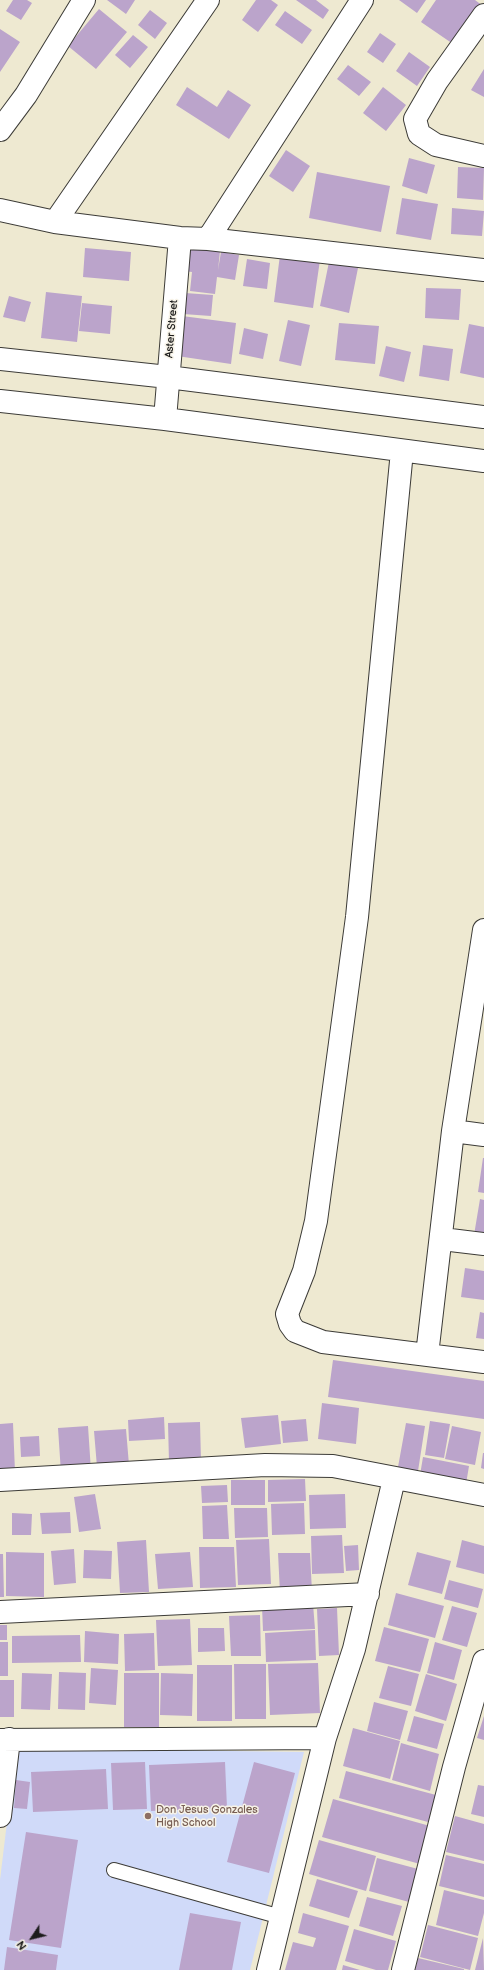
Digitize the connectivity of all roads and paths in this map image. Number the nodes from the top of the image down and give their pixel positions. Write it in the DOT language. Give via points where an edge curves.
graph roads {
  1 [pos="84,0"];
  2 [pos="208,0"];
  3 [pos="362,0"];
  4 [pos="484,15"];
  5 [pos="0,130"];
  6 [pos="484,156"];
  7 [pos="0,210"];
  8 [pos="55,222"];
  9 [pos="180,238"];
  10 [pos="208,239"];
  11 [pos="484,270"];
  12 [pos="0,359"];
  13 [pos="168,377"];
  14 [pos="0,401"];
  15 [pos="484,417"];
  16 [pos="165,419"];
  17 [pos="402,451"];
  18 [pos="484,461"];
  19 [pos="484,930"];
  20 [pos="477,1026"];
  21 [pos="453,1132"];
  22 [pos="484,1135"];
  23 [pos="442,1238"];
  24 [pos="484,1244"];
  25 [pos="427,1355"];
  26 [pos="484,1362"];
  27 [pos="394,1478"];
  28 [pos="0,1480"];
  29 [pos="484,1495"];
  30 [pos="368,1594"];
  31 [pos="0,1612"];
  32 [pos="484,1661"];
  33 [pos="325,1738"];
  34 [pos="4,1740"];
  35 [pos="0,1816"];
  36 [pos="114,1870"];
  37 [pos="281,1917"];
  38 [pos="268,1970"];
  39 [pos="403,1970"];
  1 -- 5 [label="street" via="26,95"];
  2 -- 8 [label="street"];
  3 -- 10 [label="street"];
  4 -- 6 [label="street" via="437,81 415,119 418,134 436,145"];
  7 -- 8 [label="street"];
  8 -- 9 [label="street"];
  9 -- 10 [label="street"];
  9 -- 13 [label="street, Aster Street"];
  10 -- 11 [label="street"];
  12 -- 13 [label="street"];
  13 -- 15 [label="street"];
  13 -- 16 [label="street, Aster Street"];
  14 -- 16 [label="street"];
  16 -- 17 [label="street"];
  17 -- 18 [label="street"];
  17 -- 25 [label="street" via="357,918 316,1220 304,1271 287,1314 295,1331 323,1342"];
  19 -- 20 [label="street"];
  20 -- 21 [label="street"];
  21 -- 22 [label="street"];
  21 -- 23 [label="street"];
  23 -- 24 [label="street"];
  23 -- 25 [label="street"];
  25 -- 26 [label="street"];
  27 -- 28 [label="street" via="334,1466 265,1465"];
  27 -- 29 [label="street"];
  27 -- 30 [label="street"];
  30 -- 31 [label="street"];
  30 -- 33 [label="street" via="354,1649"];
  32 -- 39 [label="street" via="454,1767"];
  33 -- 34 [label="street"];
  33 -- 37 [label="street"];
  34 -- 35 [label="street"];
  36 -- 37 [label="lane"];
  37 -- 38 [label="street"];
}
